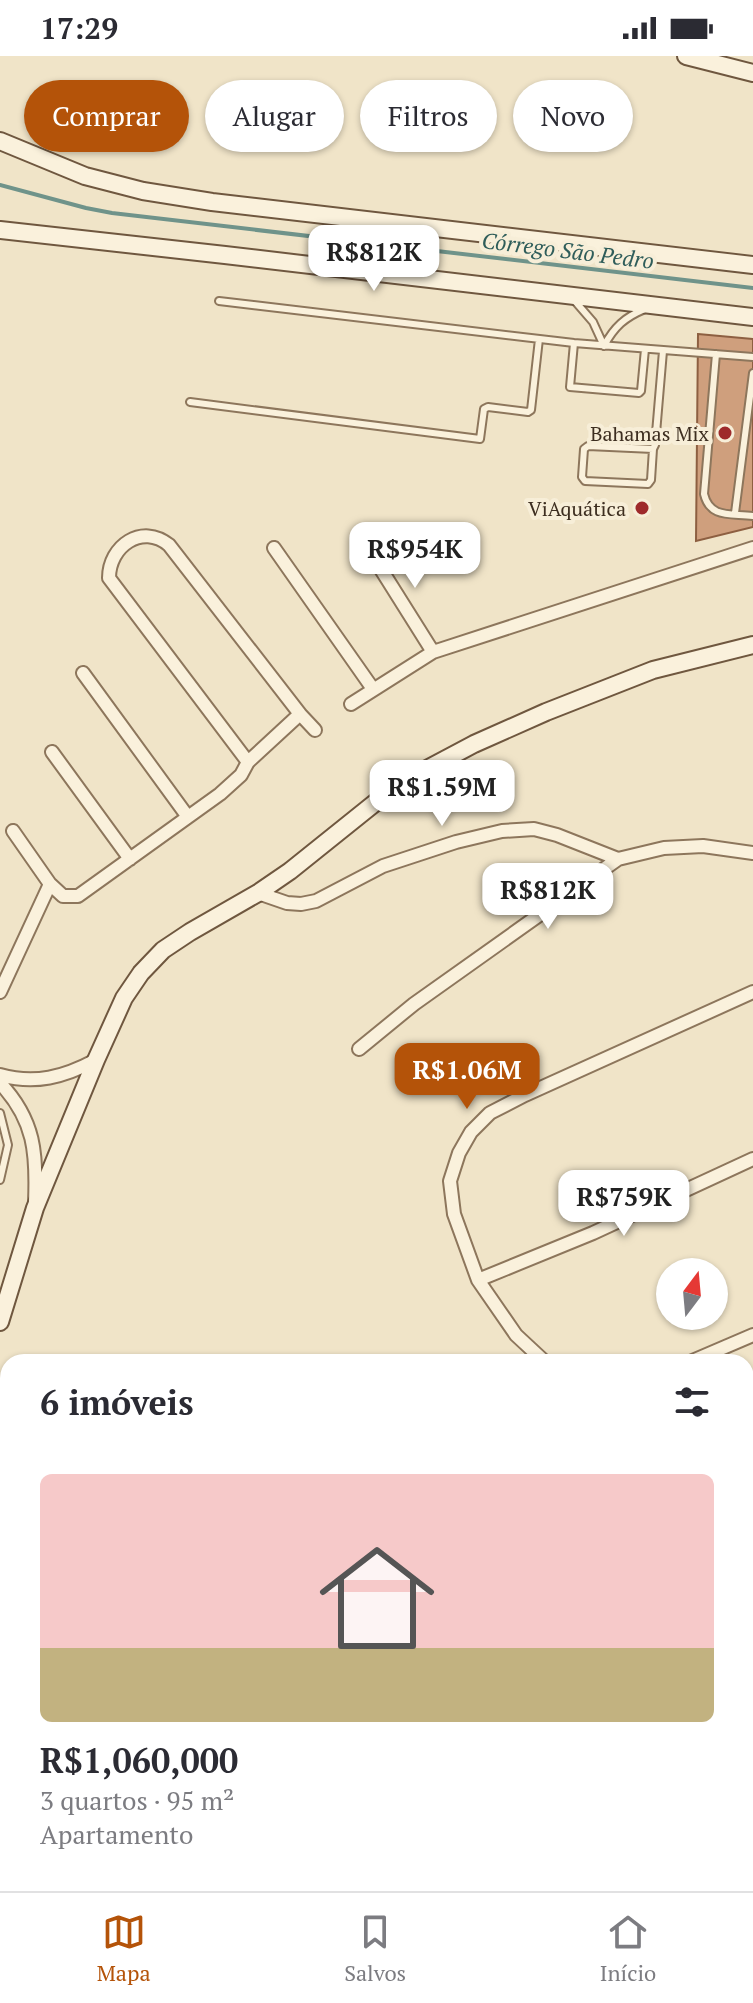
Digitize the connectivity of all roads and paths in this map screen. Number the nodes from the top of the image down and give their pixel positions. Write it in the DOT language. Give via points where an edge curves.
graph roads {
  1 [pos="686,56"];
  2 [pos="753,73"];
  3 [pos="0,141"];
  4 [pos="0,230"];
  5 [pos="753,265"];
  6 [pos="569,295"];
  7 [pos="219,301"];
  8 [pos="656,306"];
  9 [pos="753,317"];
  10 [pos="539,339"];
  11 [pos="574,343"];
  12 [pos="604,346"];
  13 [pos="645,349"];
  14 [pos="663,351"];
  15 [pos="716,354"];
  16 [pos="753,357"];
  17 [pos="753,373"];
  18 [pos="190,402"];
  19 [pos="653,449"];
  20 [pos="735,513"];
  21 [pos="753,516"];
  22 [pos="367,547"];
  23 [pos="274,548"];
  24 [pos="753,548"];
  25 [pos="753,645"];
  26 [pos="433,652"];
  27 [pos="83,673"];
  28 [pos="373,689"];
  29 [pos="351,704"];
  30 [pos="300,714"];
  31 [pos="315,730"];
  32 [pos="52,752"];
  33 [pos="248,762"];
  34 [pos="188,817"];
  35 [pos="13,831"];
  36 [pos="753,853"];
  37 [pos="130,859"];
  38 [pos="618,859"];
  39 [pos="50,884"];
  40 [pos="258,893"];
  41 [pos="0,992"];
  42 [pos="753,992"];
  43 [pos="359,1049"];
  44 [pos="96,1060"];
  45 [pos="0,1075"];
  46 [pos="0,1083"];
  47 [pos="0,1113"];
  48 [pos="3,1156"];
  49 [pos="753,1159"];
  50 [pos="0,1180"];
  51 [pos="35,1208"];
  52 [pos="478,1280"];
  53 [pos="0,1322"];
  54 [pos="753,1335"];
  55 [pos="536,1354"];
  56 [pos="710,1354"];
  1 -- 2 [label="main road"];
  3 -- 5 [label="main road" via="85,176 143,191"];
  4 -- 6 [label="main road"];
  6 -- 8 [label="main road"];
  6 -- 12 [label="lane" via="593,322"];
  7 -- 10 [label="lane"];
  8 -- 9 [label="main road"];
  8 -- 12 [label="lane" via="619,324"];
  10 -- 11 [label="lane"];
  10 -- 18 [label="lane" via="531,410 484,409 480,439"];
  11 -- 12 [label="lane"];
  11 -- 13 [label="lane" via="570,387 639,393"];
  12 -- 13 [label="lane"];
  13 -- 14 [label="lane"];
  14 -- 15 [label="lane"];
  14 -- 19 [label="lane"];
  15 -- 16 [label="lane"];
  15 -- 20 [label="lane" via="704,494 715,511"];
  17 -- 20 [label="lane"];
  19 -- 19 [label="lane" via="648,484 582,477 588,446"];
  20 -- 21 [label="lane"];
  22 -- 26 [label="street"];
  23 -- 28 [label="street"];
  24 -- 26 [label="street"];
  25 -- 40 [label="main road" via="653,670 474,744 381,798"];
  26 -- 28 [label="street"];
  27 -- 34 [label="street"];
  28 -- 29 [label="street"];
  30 -- 31 [label="street"];
  30 -- 33 [label="street"];
  30 -- 33 [label="street" via="169,545 151,535 120,548 109,578"];
  32 -- 37 [label="street"];
  33 -- 34 [label="street" via="241,775"];
  34 -- 37 [label="street"];
  35 -- 39 [label="street"];
  36 -- 38 [label="street" via="703,846"];
  37 -- 39 [label="street" via="78,896 63,896"];
  38 -- 40 [label="street" via="534,829 502,831 383,866 316,901 287,903"];
  38 -- 43 [label="street"];
  39 -- 41 [label="street"];
  40 -- 44 [label="main road" via="163,950 124,998"];
  42 -- 52 [label="street" via="525,1095 490,1113 471,1132 450,1181 454,1214"];
  44 -- 45 [label="street" via="52,1078 31,1081"];
  44 -- 51 [label="main road"];
  46 -- 51 [label="street" via="30,1132"];
  47 -- 48 [label="lane" via="8,1141"];
  48 -- 50 [label="lane"];
  49 -- 52 [label="street"];
  51 -- 53 [label="main road"];
  52 -- 55 [label="street" via="516,1335"];
  54 -- 56 [label="street"];
}
